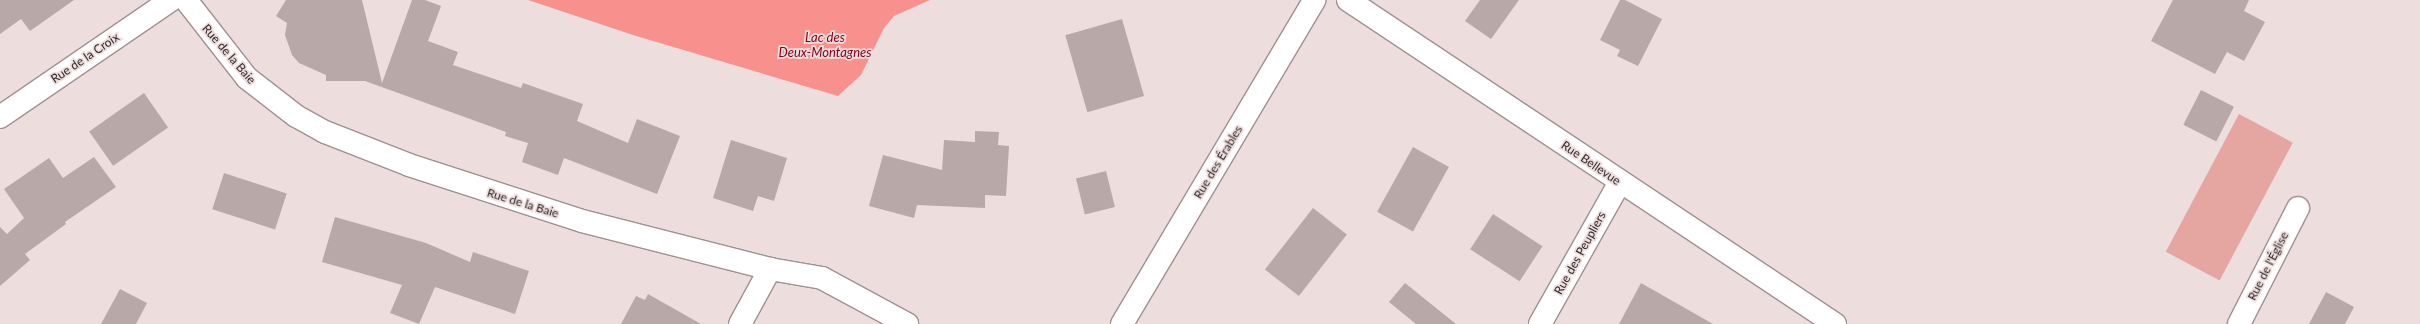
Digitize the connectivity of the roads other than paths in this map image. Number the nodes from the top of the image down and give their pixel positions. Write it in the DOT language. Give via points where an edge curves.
graph roads {
  1 [pos="171,0"];
  2 [pos="186,0"];
  3 [pos="1314,0"];
  4 [pos="1348,0"];
  5 [pos="0,117"];
  6 [pos="1620,182"];
  7 [pos="2298,208"];
  8 [pos="770,269"];
  9 [pos="740,324"];
  10 [pos="907,324"];
  11 [pos="1122,324"];
  12 [pos="1540,324"];
  13 [pos="1834,324"];
  14 [pos="2239,324"];
  1 -- 5 [label="street, Rue de la Croix"];
  2 -- 8 [label="street, Rue de la Baie" via="210,34 247,78 296,116 326,132 409,165 575,219"];
  3 -- 11 [label="street, Rue des Érables"];
  4 -- 6 [label="street, Rue Bellevue"];
  6 -- 12 [label="street, Rue des Peupliers"];
  6 -- 13 [label="street, Rue Bellevue"];
  7 -- 14 [label="street, Rue de l'Église"];
  8 -- 9 [label="street"];
  8 -- 10 [label="street, Rue de la Baie" via="822,278"];
}
